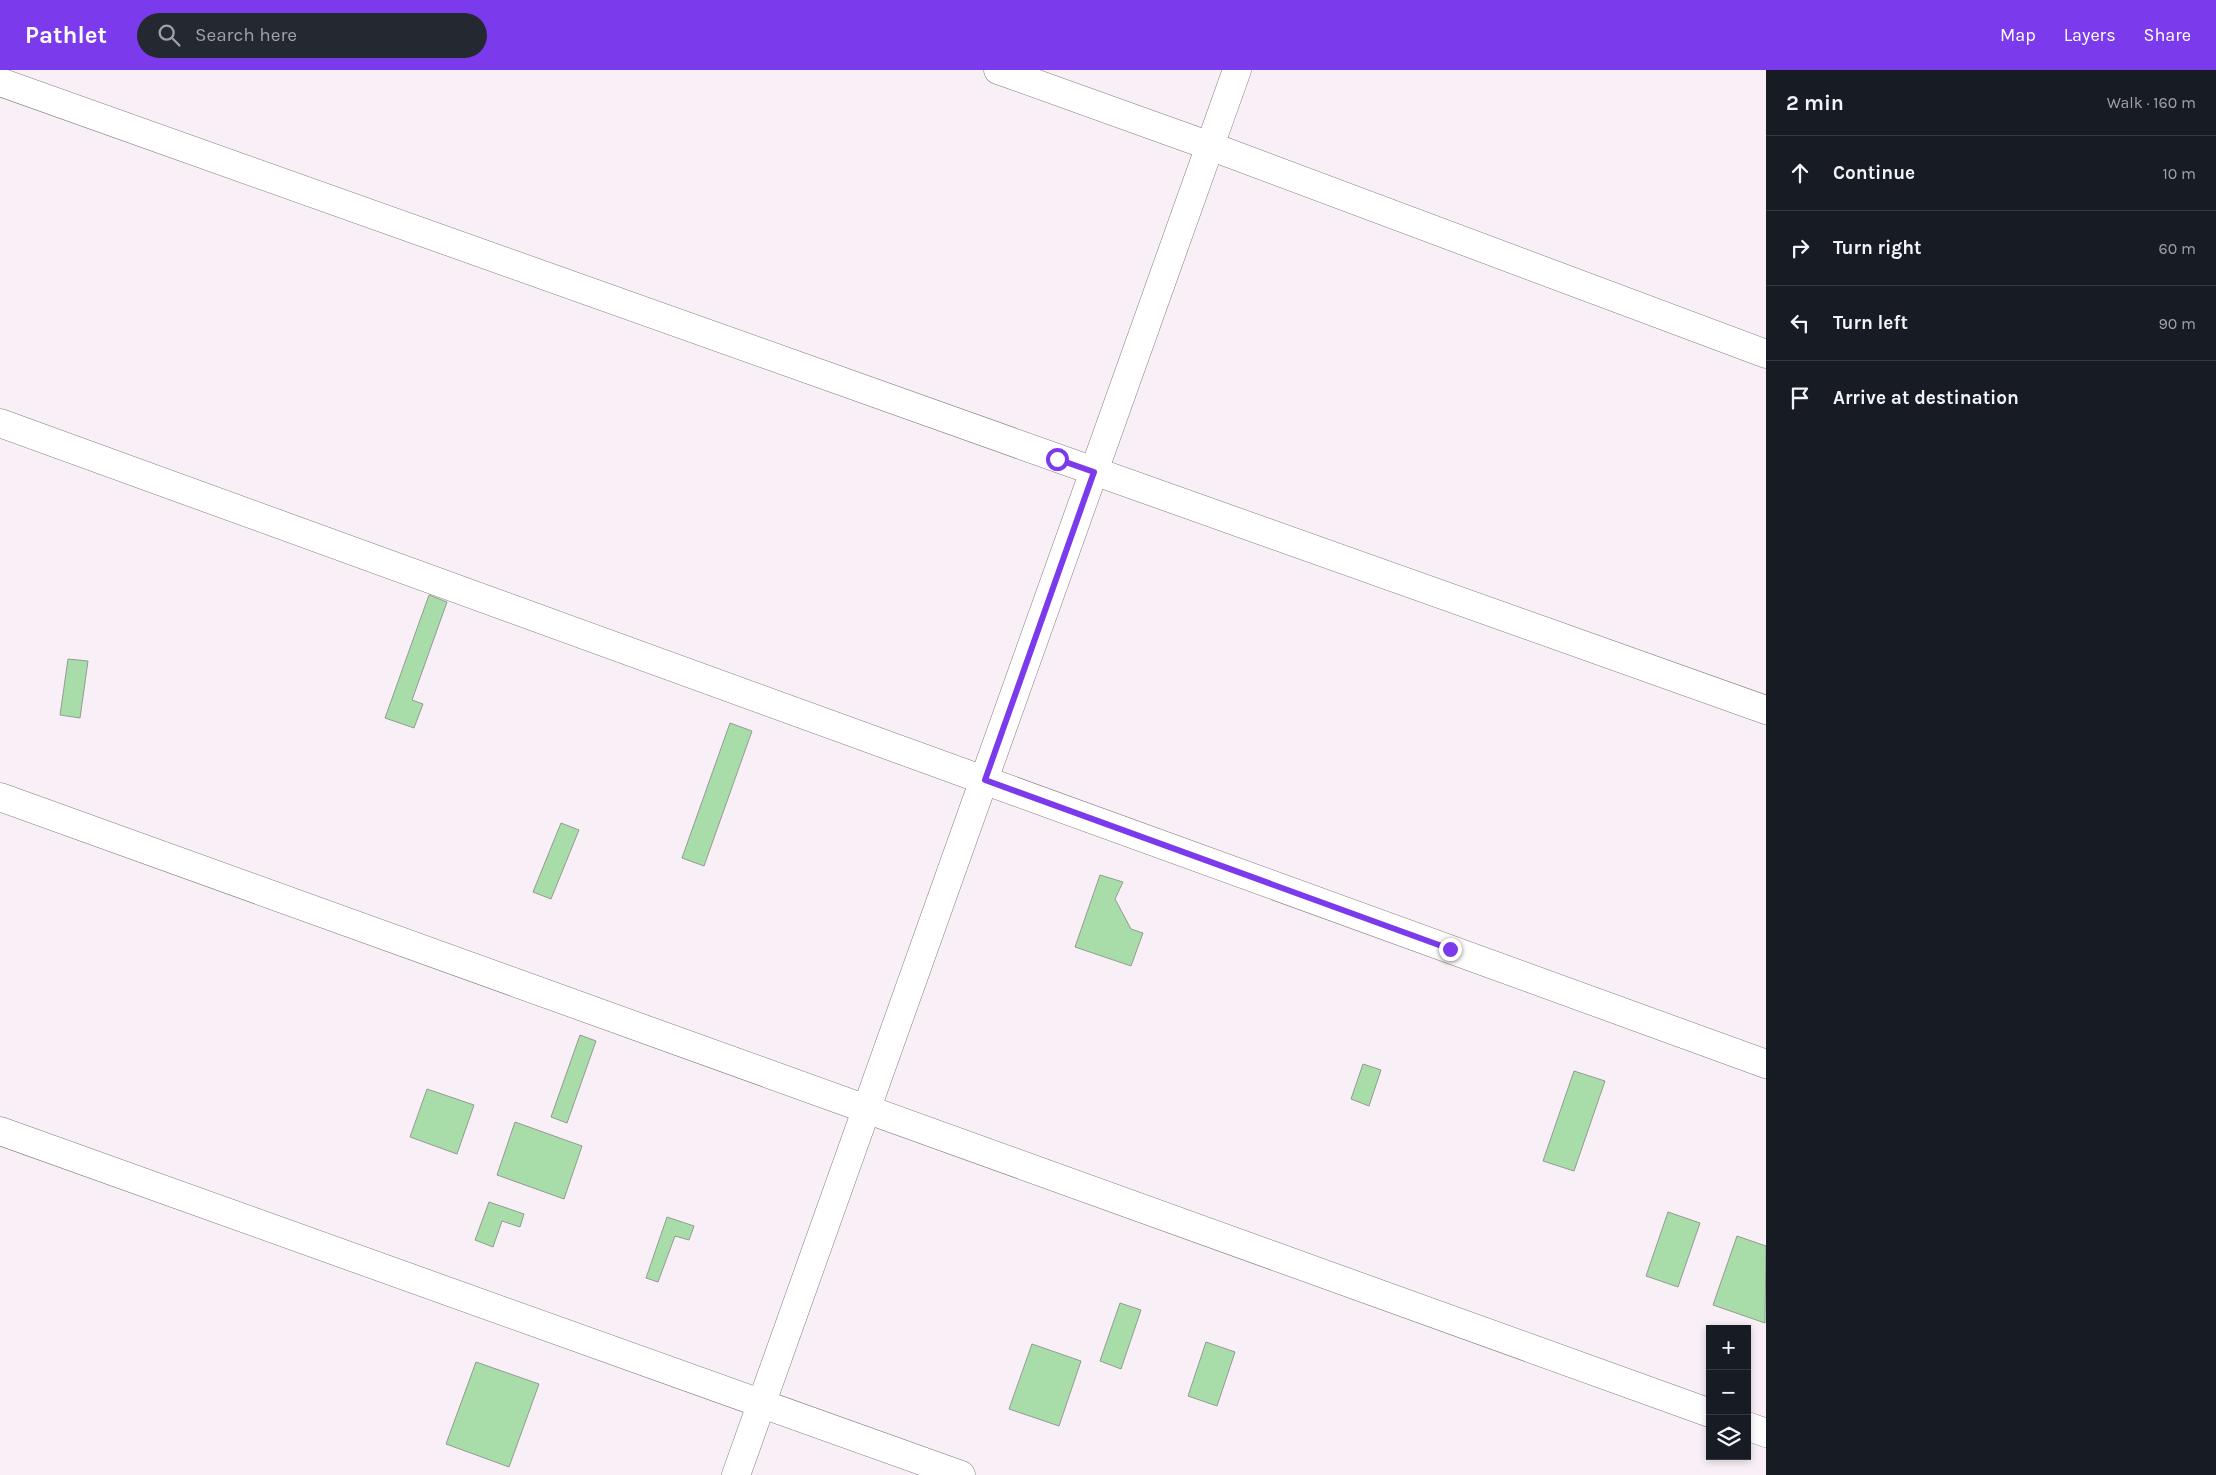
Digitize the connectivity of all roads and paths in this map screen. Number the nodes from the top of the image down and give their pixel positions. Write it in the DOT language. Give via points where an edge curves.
graph roads {
  1 [pos="998,70"];
  2 [pos="1237,70"];
  3 [pos="0,82"];
  4 [pos="1210,146"];
  5 [pos="1766,354"];
  6 [pos="0,423"];
  7 [pos="1094,472"];
  8 [pos="1766,710"];
  9 [pos="985,780"];
  10 [pos="0,797"];
  11 [pos="1766,1064"];
  12 [pos="867,1109"];
  13 [pos="0,1131"];
  14 [pos="761,1403"];
  15 [pos="1706,1412"];
  16 [pos="1751,1427"];
  17 [pos="1766,1433"];
  18 [pos="736,1475"];
  19 [pos="961,1475"];
  1 -- 4 [label="street"];
  2 -- 4 [label="street"];
  3 -- 7 [label="street"];
  4 -- 5 [label="street"];
  4 -- 7 [label="street"];
  6 -- 9 [label="street"];
  7 -- 8 [label="street"];
  7 -- 9 [label="street"];
  9 -- 11 [label="street"];
  9 -- 12 [label="street"];
  10 -- 12 [label="street"];
  12 -- 14 [label="street"];
  12 -- 15 [label="street"];
  13 -- 14 [label="street"];
  14 -- 18 [label="street"];
  14 -- 19 [label="street"];
  16 -- 17 [label="street"];
}
